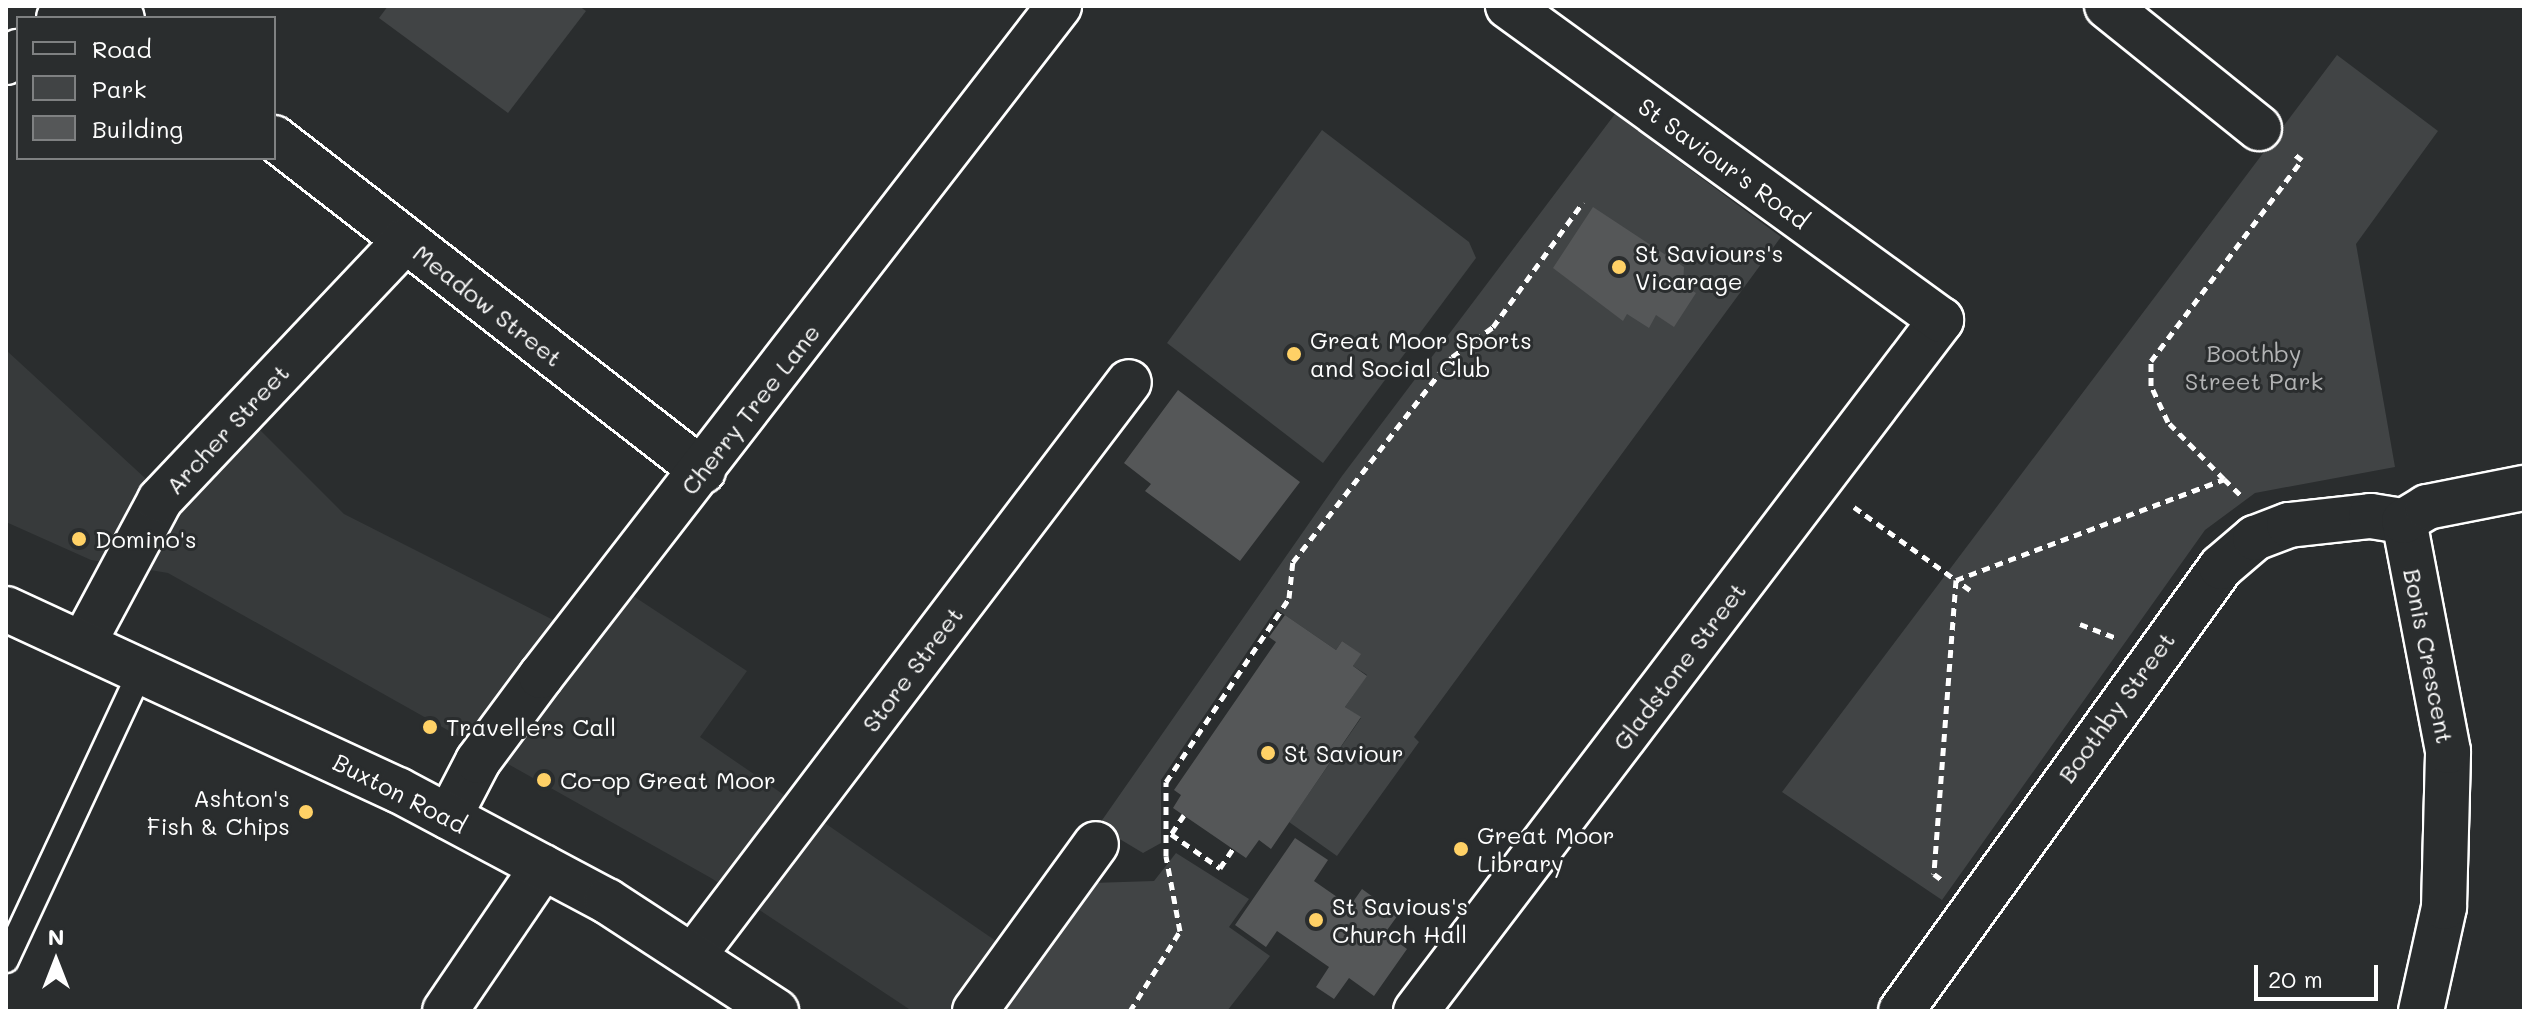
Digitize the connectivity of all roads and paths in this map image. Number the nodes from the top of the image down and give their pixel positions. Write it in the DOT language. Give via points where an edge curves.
graph roads {
  1 [pos="1059,6"];
  2 [pos="1508,6"];
  3 [pos="2107,6"];
  4 [pos="2259,128"];
  5 [pos="276,140"];
  6 [pos="1583,202"];
  7 [pos="405,241"];
  8 [pos="1941,320"];
  9 [pos="1129,382"];
  10 [pos="703,471"];
  11 [pos="2224,479"];
  12 [pos="1819,482"];
  13 [pos="2524,488"];
  14 [pos="2404,521"];
  15 [pos="2255,538"];
  16 [pos="1956,580"];
  17 [pos="1970,590"];
  18 [pos="6,609"];
  19 [pos="84,642"];
  20 [pos="142,669"];
  21 [pos="1184,815"];
  22 [pos="449,817"];
  23 [pos="1171,834"];
  24 [pos="1096,844"];
  25 [pos="1233,849"];
  26 [pos="543,867"];
  27 [pos="1974,906"];
  28 [pos="694,955"];
  29 [pos="6,960"];
  30 [pos="445,1011"];
  31 [pos="776,1011"];
  32 [pos="975,1011"];
  33 [pos="1130,1011"];
  34 [pos="1416,1011"];
  35 [pos="1901,1011"];
  36 [pos="2421,1011"];
  1 -- 10 [label="main road, Cherry Tree Lane"];
  2 -- 8 [label="main road, St Saviour's Road"];
  3 -- 4 [label="main road"];
  4 -- 11 [label="path" via="2302,160 2151,361 2151,386 2168,422"];
  5 -- 7 [label="main road, Meadow Street"];
  6 -- 23 [label="path" via="1493,327 1452,357 1293,562 1289,598 1166,782"];
  7 -- 10 [label="main road, Meadow Street"];
  7 -- 19 [label="main road, Archer Street" via="160,500"];
  8 -- 12 [label="main road, Gladstone Street"];
  9 -- 28 [label="main road, Store Street"];
  10 -- 22 [label="main road, Cherry Tree Lane" via="478,761"];
  11 -- 15 [label="path" via="2245,499"];
  11 -- 16 [label="path"];
  12 -- 16 [label="path"];
  12 -- 34 [label="main road, Gladstone Street"];
  13 -- 14 [label="main road" via="2427,507"];
  14 -- 15 [label="main road" via="2328,519"];
  14 -- 36 [label="main road, Bonis Crescent" via="2448,751 2444,907"];
  15 -- 27 [label="main road, Boothby Street" via="2189,606"];
  16 -- 17 [label="path"];
  16 -- 27 [label="path" via="1934,874"];
  18 -- 19 [label="main road, Buxton Road"];
  19 -- 20 [label="main road, Buxton Road"];
  20 -- 22 [label="main road, Buxton Road"];
  20 -- 29 [label="lane"];
  21 -- 23 [label="path"];
  22 -- 26 [label="main road, Buxton Road"];
  23 -- 25 [label="path" via="1220,868"];
  23 -- 33 [label="path" via="1166,856 1180,931"];
  24 -- 32 [label="main road"];
  26 -- 28 [label="main road, Buxton Road"];
  26 -- 30 [label="main road"];
  27 -- 35 [label="main road, Boothby Street"];
  28 -- 31 [label="main road, Buxton Road"];
}
